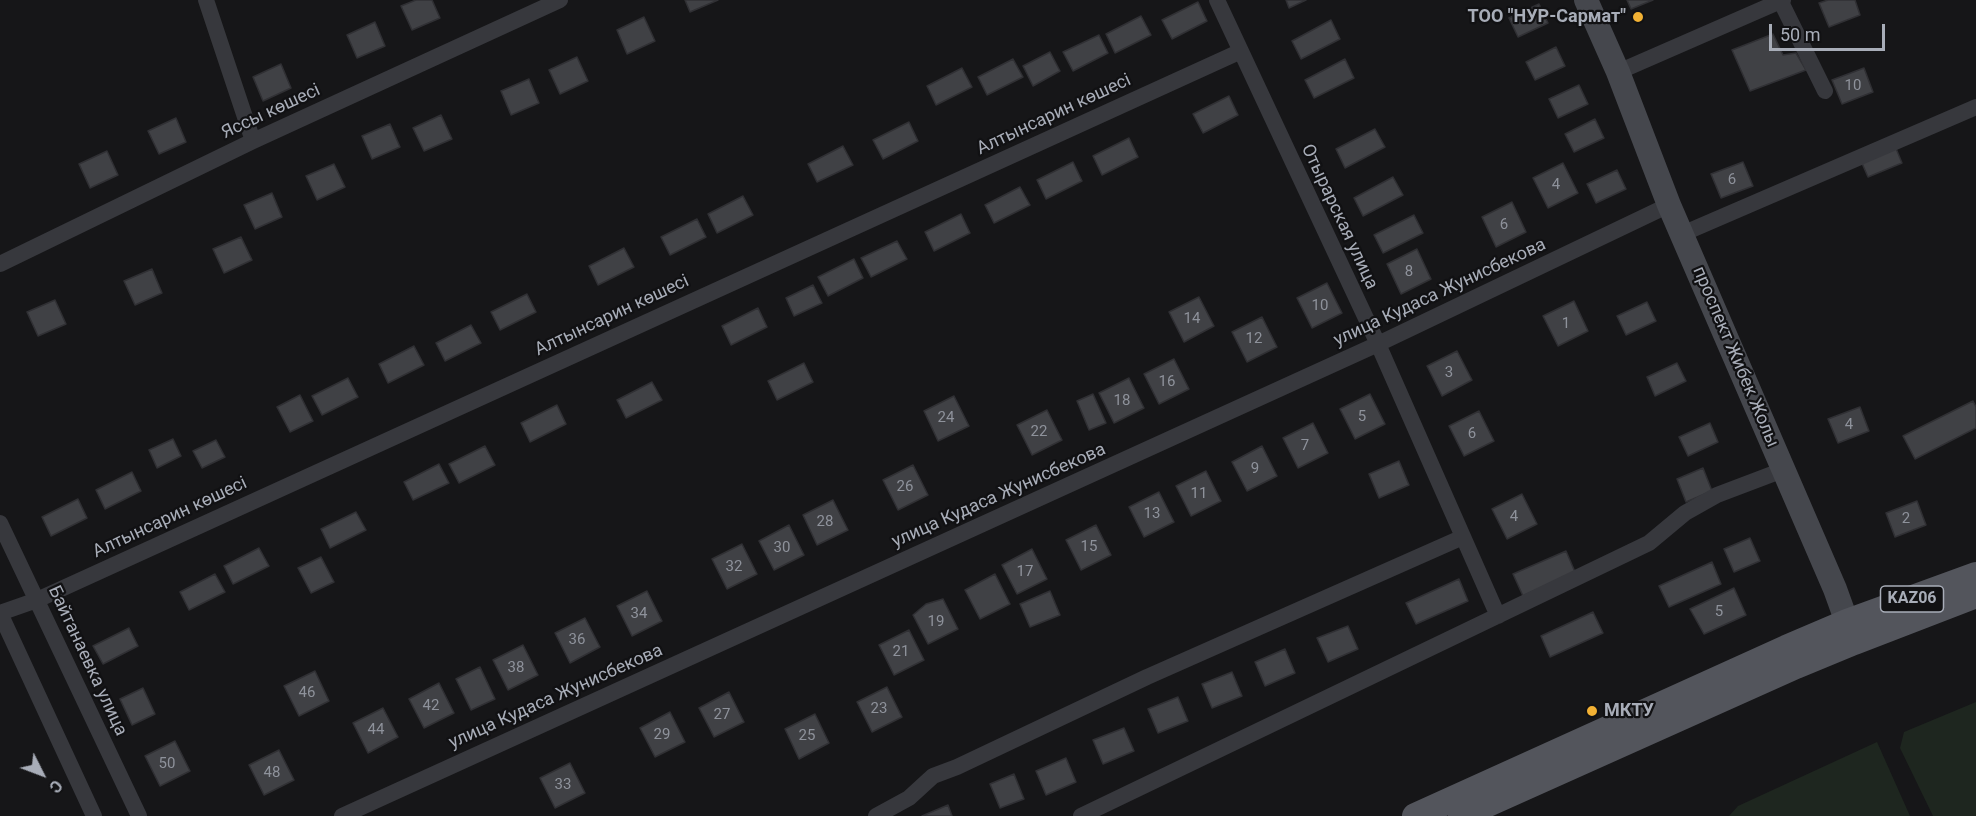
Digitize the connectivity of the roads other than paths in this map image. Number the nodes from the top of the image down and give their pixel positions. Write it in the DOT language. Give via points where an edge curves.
graph roads {
  1 [pos="207,0"];
  2 [pos="560,0"];
  3 [pos="1217,0"];
  4 [pos="1586,0"];
  5 [pos="1781,0"];
  6 [pos="1239,52"];
  7 [pos="1618,72"];
  8 [pos="1825,91"];
  9 [pos="1976,108"];
  10 [pos="253,141"];
  11 [pos="1669,205"];
  12 [pos="1682,234"];
  13 [pos="0,264"];
  14 [pos="1378,345"];
  15 [pos="1784,470"];
  16 [pos="0,523"];
  17 [pos="1464,537"];
  18 [pos="1976,575"];
  19 [pos="1976,595"];
  20 [pos="37,600"];
  21 [pos="0,613"];
  22 [pos="1498,616"];
  23 [pos="1851,632"];
  24 [pos="94,816"];
  25 [pos="139,816"];
  26 [pos="342,816"];
  27 [pos="876,816"];
  28 [pos="1081,816"];
  29 [pos="1415,816"];
  30 [pos="1461,816"];
  1 -- 10 [label="street"];
  2 -- 10 [label="street, Яссы көшесі"];
  3 -- 6 [label="street, Отырарская улица"];
  4 -- 7 [label="main road, проспект Жибек Жолы"];
  5 -- 7 [label="street"];
  5 -- 8 [label="street"];
  6 -- 14 [label="street, Отырарская улица"];
  6 -- 20 [label="street, Алтынсарин көшесі"];
  7 -- 11 [label="main road, проспект Жибек Жолы"];
  9 -- 12 [label="street"];
  10 -- 13 [label="street, Яссы көшесі"];
  11 -- 12 [label="main road, проспект Жибек Жолы"];
  11 -- 14 [label="street, улица Кудаса Жунисбекова"];
  12 -- 15 [label="main road, проспект Жибек Жолы"];
  14 -- 17 [label="street, Отырарская улица"];
  14 -- 26 [label="street, улица Кудаса Жунисбекова"];
  15 -- 22 [label="street" via="1717,495 1685,513 1648,543"];
  15 -- 23 [label="main road, проспект Жибек Жолы"];
  16 -- 20 [label="street, Байтанаевка улица"];
  17 -- 22 [label="street, Отырарская улица"];
  17 -- 27 [label="street" via="933,776 909,798"];
  18 -- 23 [label="main road, KАZ06"];
  19 -- 23 [label="main road, KАZ06"];
  20 -- 21 [label="street, Алтынсарин көшесі"];
  20 -- 25 [label="street, Байтанаевка улица"];
  21 -- 24 [label="street"];
  22 -- 28 [label="street"];
  23 -- 29 [label="main road, KАZ06" via="1785,648"];
  23 -- 30 [label="main road, KАZ06"];
}
